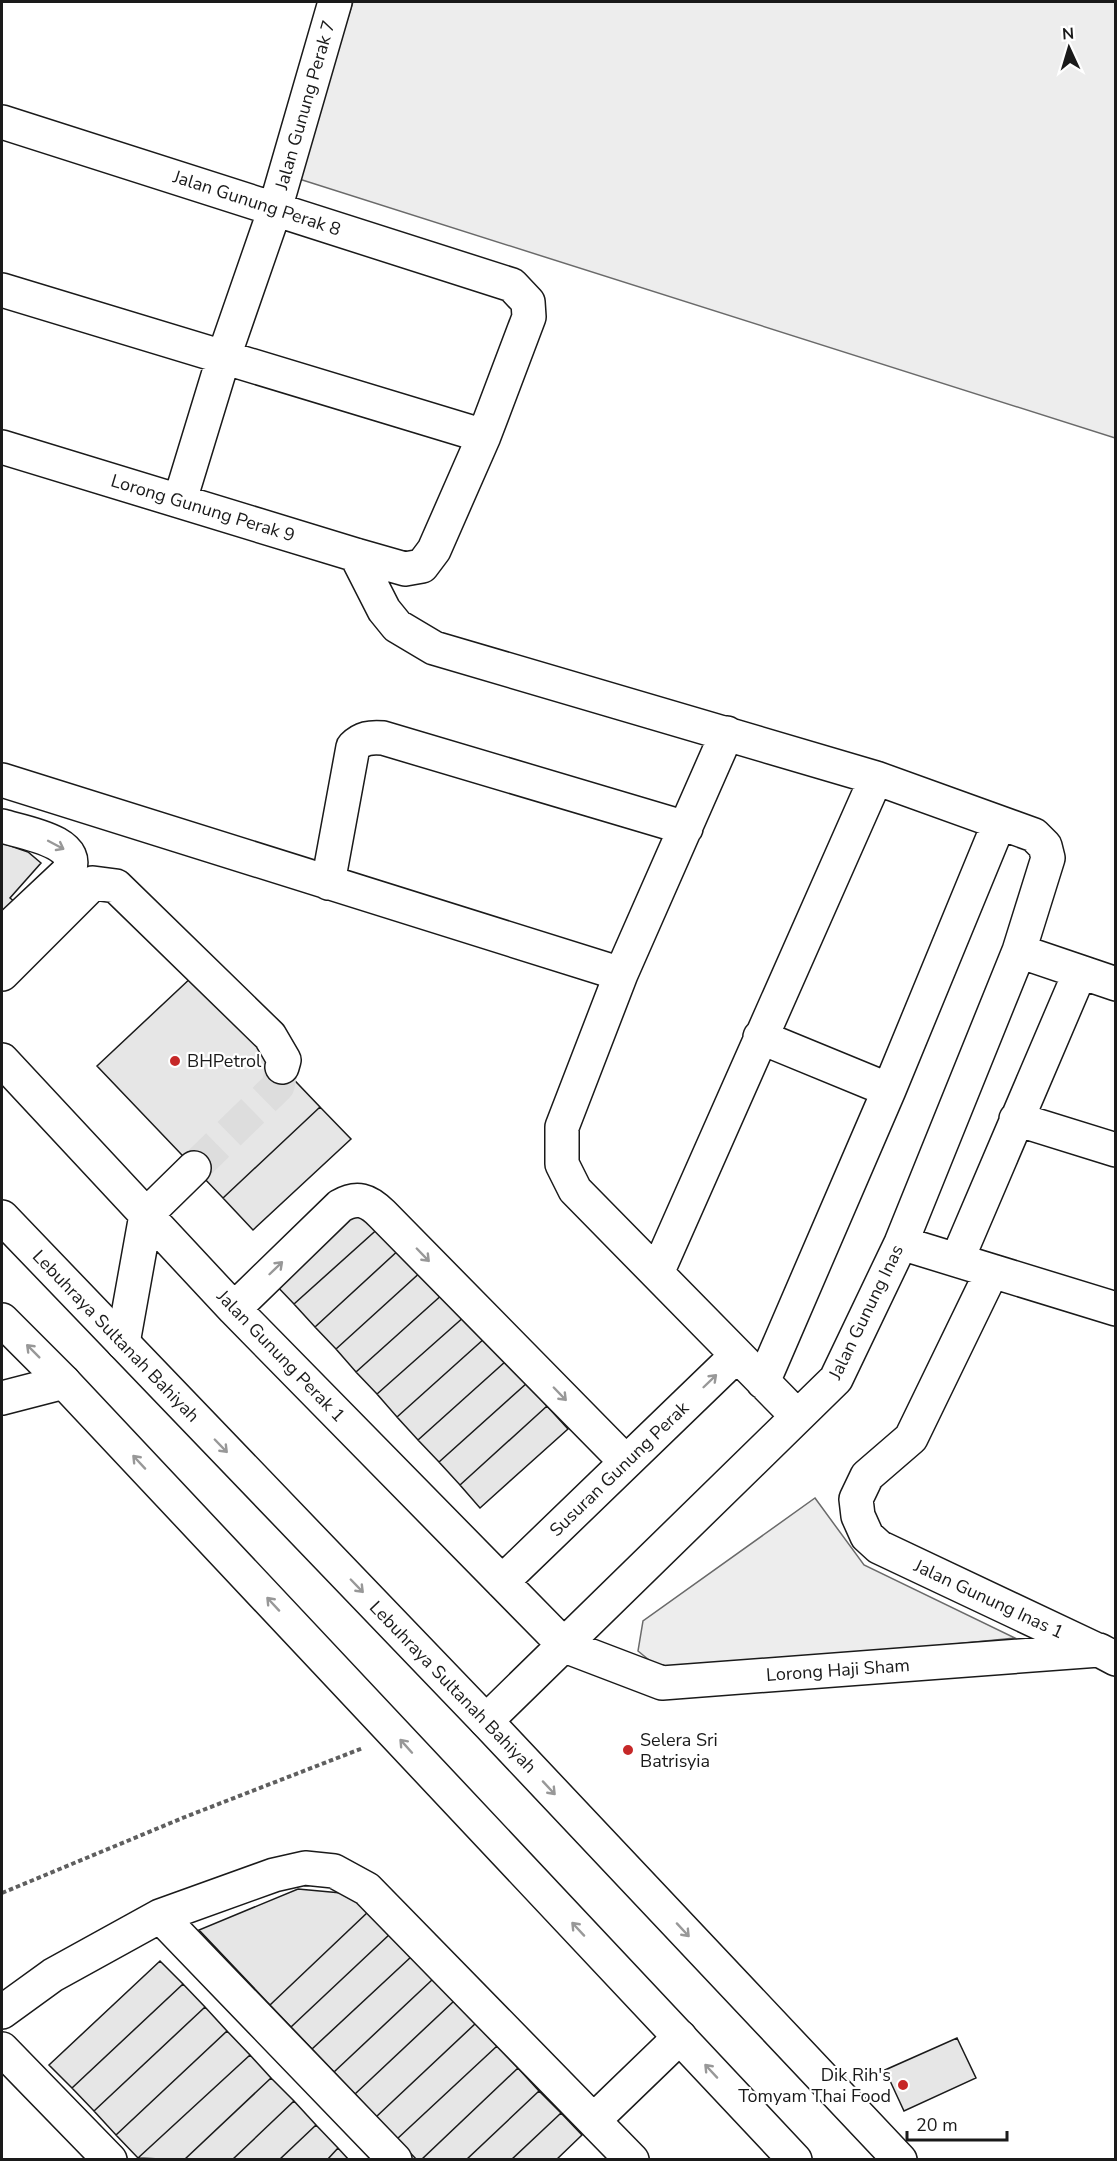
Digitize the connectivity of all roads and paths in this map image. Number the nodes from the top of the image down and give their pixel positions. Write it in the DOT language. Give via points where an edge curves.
graph roads {
  1 [pos="335,2"];
  2 [pos="2,122"];
  3 [pos="275,209"];
  4 [pos="2,290"];
  5 [pos="224,356"];
  6 [pos="484,436"];
  7 [pos="2,447"];
  8 [pos="180,500"];
  9 [pos="356,555"];
  10 [pos="727,733"];
  11 [pos="876,778"];
  12 [pos="2,780"];
  13 [pos="999,823"];
  14 [pos="2,826"];
  15 [pos="686,828"];
  16 [pos="328,883"];
  17 [pos="2,934"];
  18 [pos="1019,951"];
  19 [pos="1080,972"];
  20 [pos="2,974"];
  21 [pos="621,974"];
  22 [pos="1116,984"];
  23 [pos="760,1037"];
  24 [pos="2,1060"];
  25 [pos="282,1067"];
  26 [pos="889,1090"];
  27 [pos="1016,1119"];
  28 [pos="1116,1150"];
  29 [pos="194,1168"];
  30 [pos="146,1215"];
  31 [pos="5,1228"];
  32 [pos="901,1243"];
  33 [pos="957,1260"];
  34 [pos="992,1271"];
  35 [pos="657,1273"];
  36 [pos="234,1309"];
  37 [pos="1116,1309"];
  38 [pos="2,1320"];
  39 [pos="123,1343"];
  40 [pos="736,1356"];
  41 [pos="64,1382"];
  42 [pos="763,1382"];
  43 [pos="2,1398"];
  44 [pos="798,1416"];
  45 [pos="626,1462"];
  46 [pos="502,1582"];
  47 [pos="565,1646"];
  48 [pos="1107,1655"];
  49 [pos="486,1721"];
  50 [pos="397,1735"];
  51 [pos="2,1893"];
  52 [pos="160,1916"];
  53 [pos="2,2012"];
  54 [pos="680,2037"];
  55 [pos="2,2049"];
  56 [pos="594,2120"];
  57 [pos="617,2154"];
  58 [pos="110,2160"];
  59 [pos="395,2160"];
  60 [pos="795,2160"];
  61 [pos="900,2160"];
  1 -- 3 [label="street, Jalan Gunung Perak 7"];
  2 -- 3 [label="street, Jalan Gunung Perak 8"];
  3 -- 5 [label="street, Jalan Gunung Perak 7"];
  3 -- 6 [label="street, Jalan Gunung Perak 8" via="512,285 528,302 529,317"];
  4 -- 5 [label="street"];
  5 -- 6 [label="street"];
  5 -- 8 [label="street, Jalan Gunung Perak 7"];
  6 -- 9 [label="street, Lorong Gunung Perak 9" via="434,550 422,566 405,569"];
  7 -- 8 [label="street, Lorong Gunung Perak 9"];
  8 -- 9 [label="street, Lorong Gunung Perak 9"];
  9 -- 10 [label="street" via="384,610 397,626 434,648"];
  10 -- 11 [label="street"];
  10 -- 15 [label="street"];
  11 -- 13 [label="street"];
  11 -- 23 [label="street"];
  12 -- 16 [label="street"];
  13 -- 18 [label="street, Jalan Gunung Inas" via="1034,836 1045,846 1048,858"];
  13 -- 26 [label="street"];
  14 -- 17 [label="street, one-way" via="60,844 71,863 67,873"];
  15 -- 16 [label="street" via="371,737 353,747"];
  15 -- 21 [label="street"];
  16 -- 21 [label="street"];
  18 -- 19 [label="street"];
  18 -- 32 [label="street, Jalan Gunung Inas"];
  19 -- 22 [label="street"];
  19 -- 27 [label="street"];
  20 -- 25 [label="street" via="93,883 116,886 270,1036 284,1060"];
  21 -- 35 [label="street" via="562,1127 562,1164 575,1190"];
  23 -- 26 [label="street"];
  23 -- 35 [label="street"];
  24 -- 30 [label="street, Jalan Gunung Perak 1"];
  26 -- 42 [label="street"];
  27 -- 28 [label="street"];
  27 -- 33 [label="street"];
  29 -- 30 [label="street"];
  30 -- 36 [label="street, Jalan Gunung Perak 1"];
  30 -- 39 [label="street"];
  31 -- 39 [label="street, Lebuhraya Sultanah Bahiyah"];
  32 -- 33 [label="street"];
  32 -- 44 [label="street, Jalan Gunung Inas" via="836,1378"];
  33 -- 34 [label="street"];
  34 -- 37 [label="street"];
  34 -- 48 [label="street, Jalan Gunung Inas 1" via="911,1438 867,1476 856,1499 858,1516 867,1536 879,1547"];
  35 -- 40 [label="street"];
  36 -- 45 [label="street, one-way" via="340,1206 348,1201 367,1202"];
  36 -- 46 [label="street, Jalan Gunung Perak 1"];
  41 -- 38 [label="street, one-way"];
  39 -- 49 [label="street, Lebuhraya Sultanah Bahiyah, one-way"];
  40 -- 42 [label="street"];
  45 -- 40 [label="street, Susuran Gunung Perak, one-way"];
  41 -- 43 [label="street"];
  50 -- 41 [label="street, one-way"];
  42 -- 44 [label="street"];
  44 -- 47 [label="street, Jalan Gunung Inas"];
  45 -- 46 [label="street, Susuran Gunung Perak"];
  46 -- 47 [label="street, Jalan Gunung Perak 1"];
  47 -- 48 [label="street, Lorong Haji Sham" via="662,1683"];
  47 -- 49 [label="street, Jalan Gunung Inas"];
  49 -- 61 [label="street, Lebuhraya Sultanah Bahiyah, one-way"];
  50 -- 51 [label="path"];
  54 -- 50 [label="street, one-way"];
  52 -- 53 [label="street" via="53,1975"];
  52 -- 56 [label="street" via="274,1875 305,1869 334,1871 367,1889"];
  52 -- 59 [label="street"];
  54 -- 56 [label="street"];
  60 -- 54 [label="street, one-way"];
  55 -- 58 [label="street"];
  56 -- 57 [label="street"];
}
